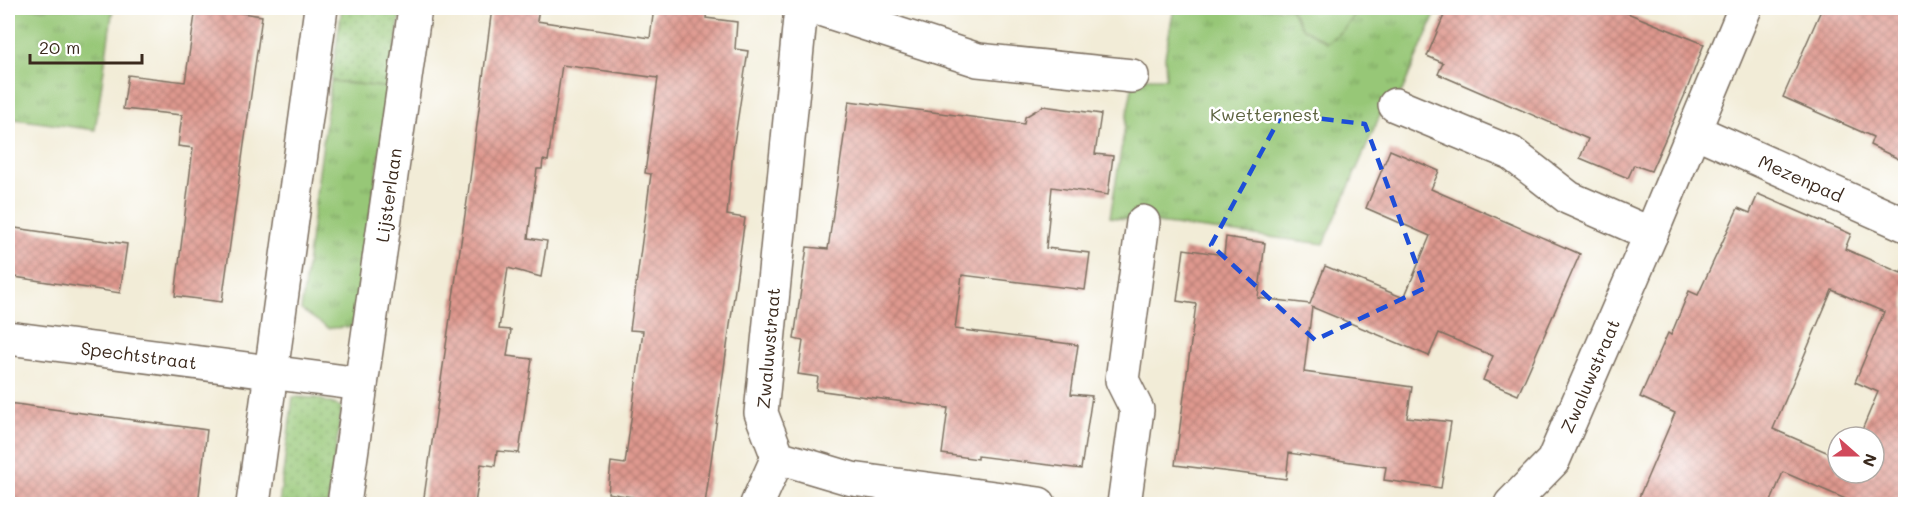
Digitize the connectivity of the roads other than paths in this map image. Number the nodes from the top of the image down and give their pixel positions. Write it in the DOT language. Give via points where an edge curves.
graph roads {
  1 [pos="321,8"];
  2 [pos="415,8"];
  3 [pos="801,8"];
  4 [pos="817,8"];
  5 [pos="1745,8"];
  6 [pos="1132,76"];
  7 [pos="1395,105"];
  8 [pos="1695,131"];
  9 [pos="1143,222"];
  10 [pos="1905,225"];
  11 [pos="1651,234"];
  12 [pos="8,338"];
  13 [pos="270,371"];
  14 [pos="361,384"];
  15 [pos="778,457"];
  16 [pos="253,504"];
  17 [pos="344,504"];
  18 [pos="757,504"];
  19 [pos="1039,504"];
  20 [pos="1124,504"];
  21 [pos="1511,504"];
  1 -- 13 [label="street"];
  2 -- 14 [label="street, Lijsterlaan"];
  3 -- 15 [label="street, Zwaluwstraat" via="761,413"];
  4 -- 6 [label="street" via="978,60"];
  5 -- 8 [label="street, Zwaluwstraat"];
  7 -- 11 [label="street" via="1511,153 1569,198"];
  8 -- 10 [label="street, Mezenpad"];
  8 -- 11 [label="street, Zwaluwstraat"];
  9 -- 20 [label="street" via="1122,380 1137,410"];
  11 -- 21 [label="street, Zwaluwstraat" via="1553,461"];
  12 -- 13 [label="street, Spechtstraat"];
  13 -- 14 [label="street"];
  13 -- 16 [label="street"];
  14 -- 17 [label="street, Lijsterlaan"];
  15 -- 18 [label="street"];
  15 -- 19 [label="street" via="852,479"];
}
